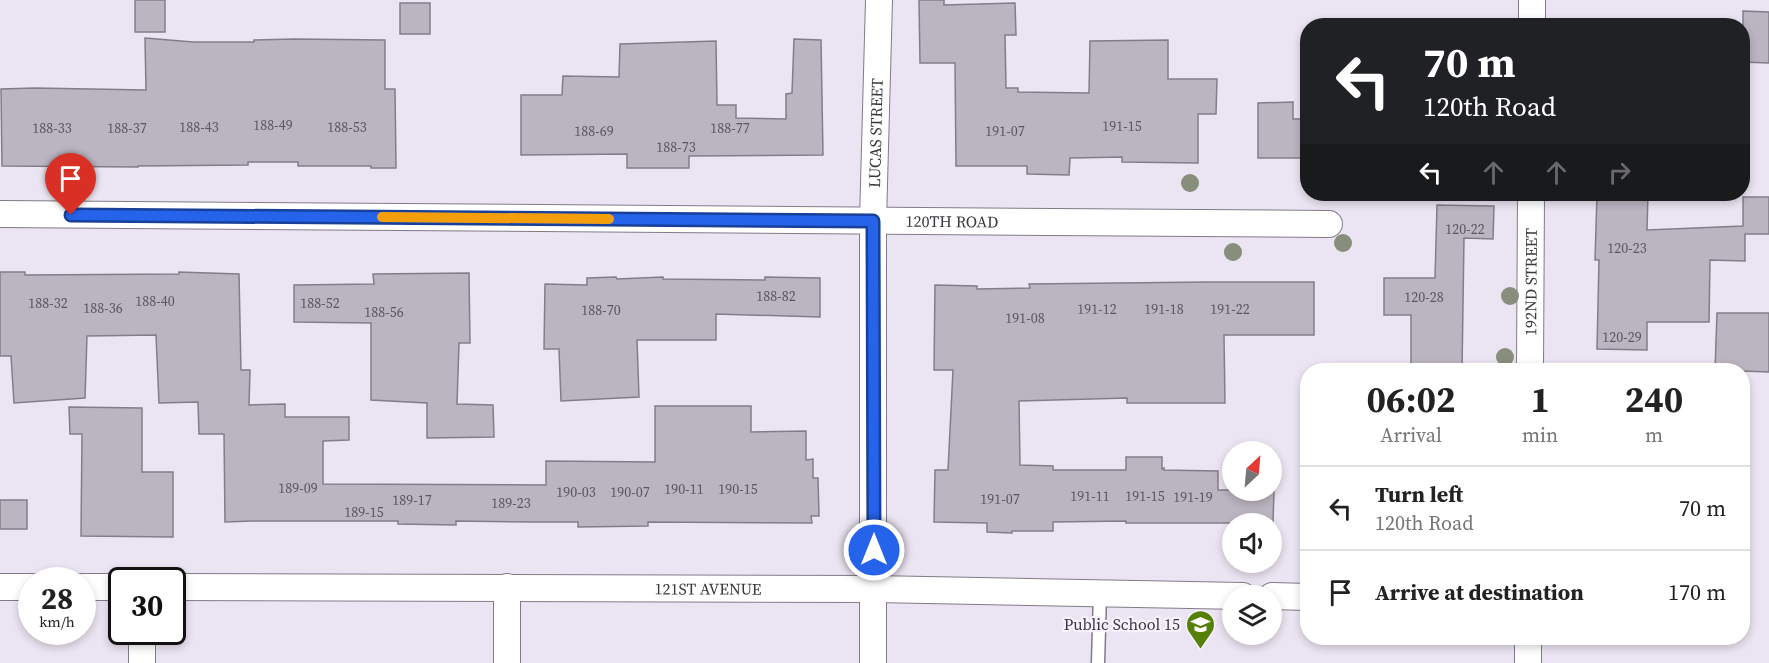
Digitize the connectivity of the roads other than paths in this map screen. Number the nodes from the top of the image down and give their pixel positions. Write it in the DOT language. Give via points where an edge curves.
graph roads {
  1 [pos="879,0"];
  2 [pos="1532,0"];
  3 [pos="1532,18"];
  4 [pos="1531,201"];
  5 [pos="0,214"];
  6 [pos="873,221"];
  7 [pos="1329,224"];
  8 [pos="1530,363"];
  9 [pos="0,587"];
  10 [pos="18,587"];
  11 [pos="186,587"];
  12 [pos="507,587"];
  13 [pos="874,589"];
  14 [pos="1100,593"];
  15 [pos="1222,596"];
  16 [pos="1282,596"];
  17 [pos="1300,597"];
  18 [pos="142,645"];
  19 [pos="1528,645"];
  20 [pos="142,663"];
  21 [pos="507,663"];
  22 [pos="873,663"];
  23 [pos="1098,663"];
  24 [pos="1528,663"];
  1 -- 6 [label="street, LUCAS STREET"];
  2 -- 3 [label="street"];
  4 -- 8 [label="street, 192ND STREET"];
  5 -- 6 [label="street, 120TH ROAD"];
  6 -- 7 [label="street, 120TH ROAD"];
  6 -- 13 [label="street, LUCAS STREET"];
  9 -- 10 [label="street"];
  11 -- 12 [label="street, 121ST AVENUE"];
  12 -- 13 [label="street, 121ST AVENUE"];
  12 -- 21 [label="street"];
  13 -- 14 [label="street, 121ST AVENUE"];
  13 -- 22 [label="street, LUCAS STREET"];
  14 -- 15 [label="street, 121ST AVENUE"];
  14 -- 23 [label="lane"];
  16 -- 17 [label="street"];
  18 -- 20 [label="street"];
  19 -- 24 [label="street"];
}
